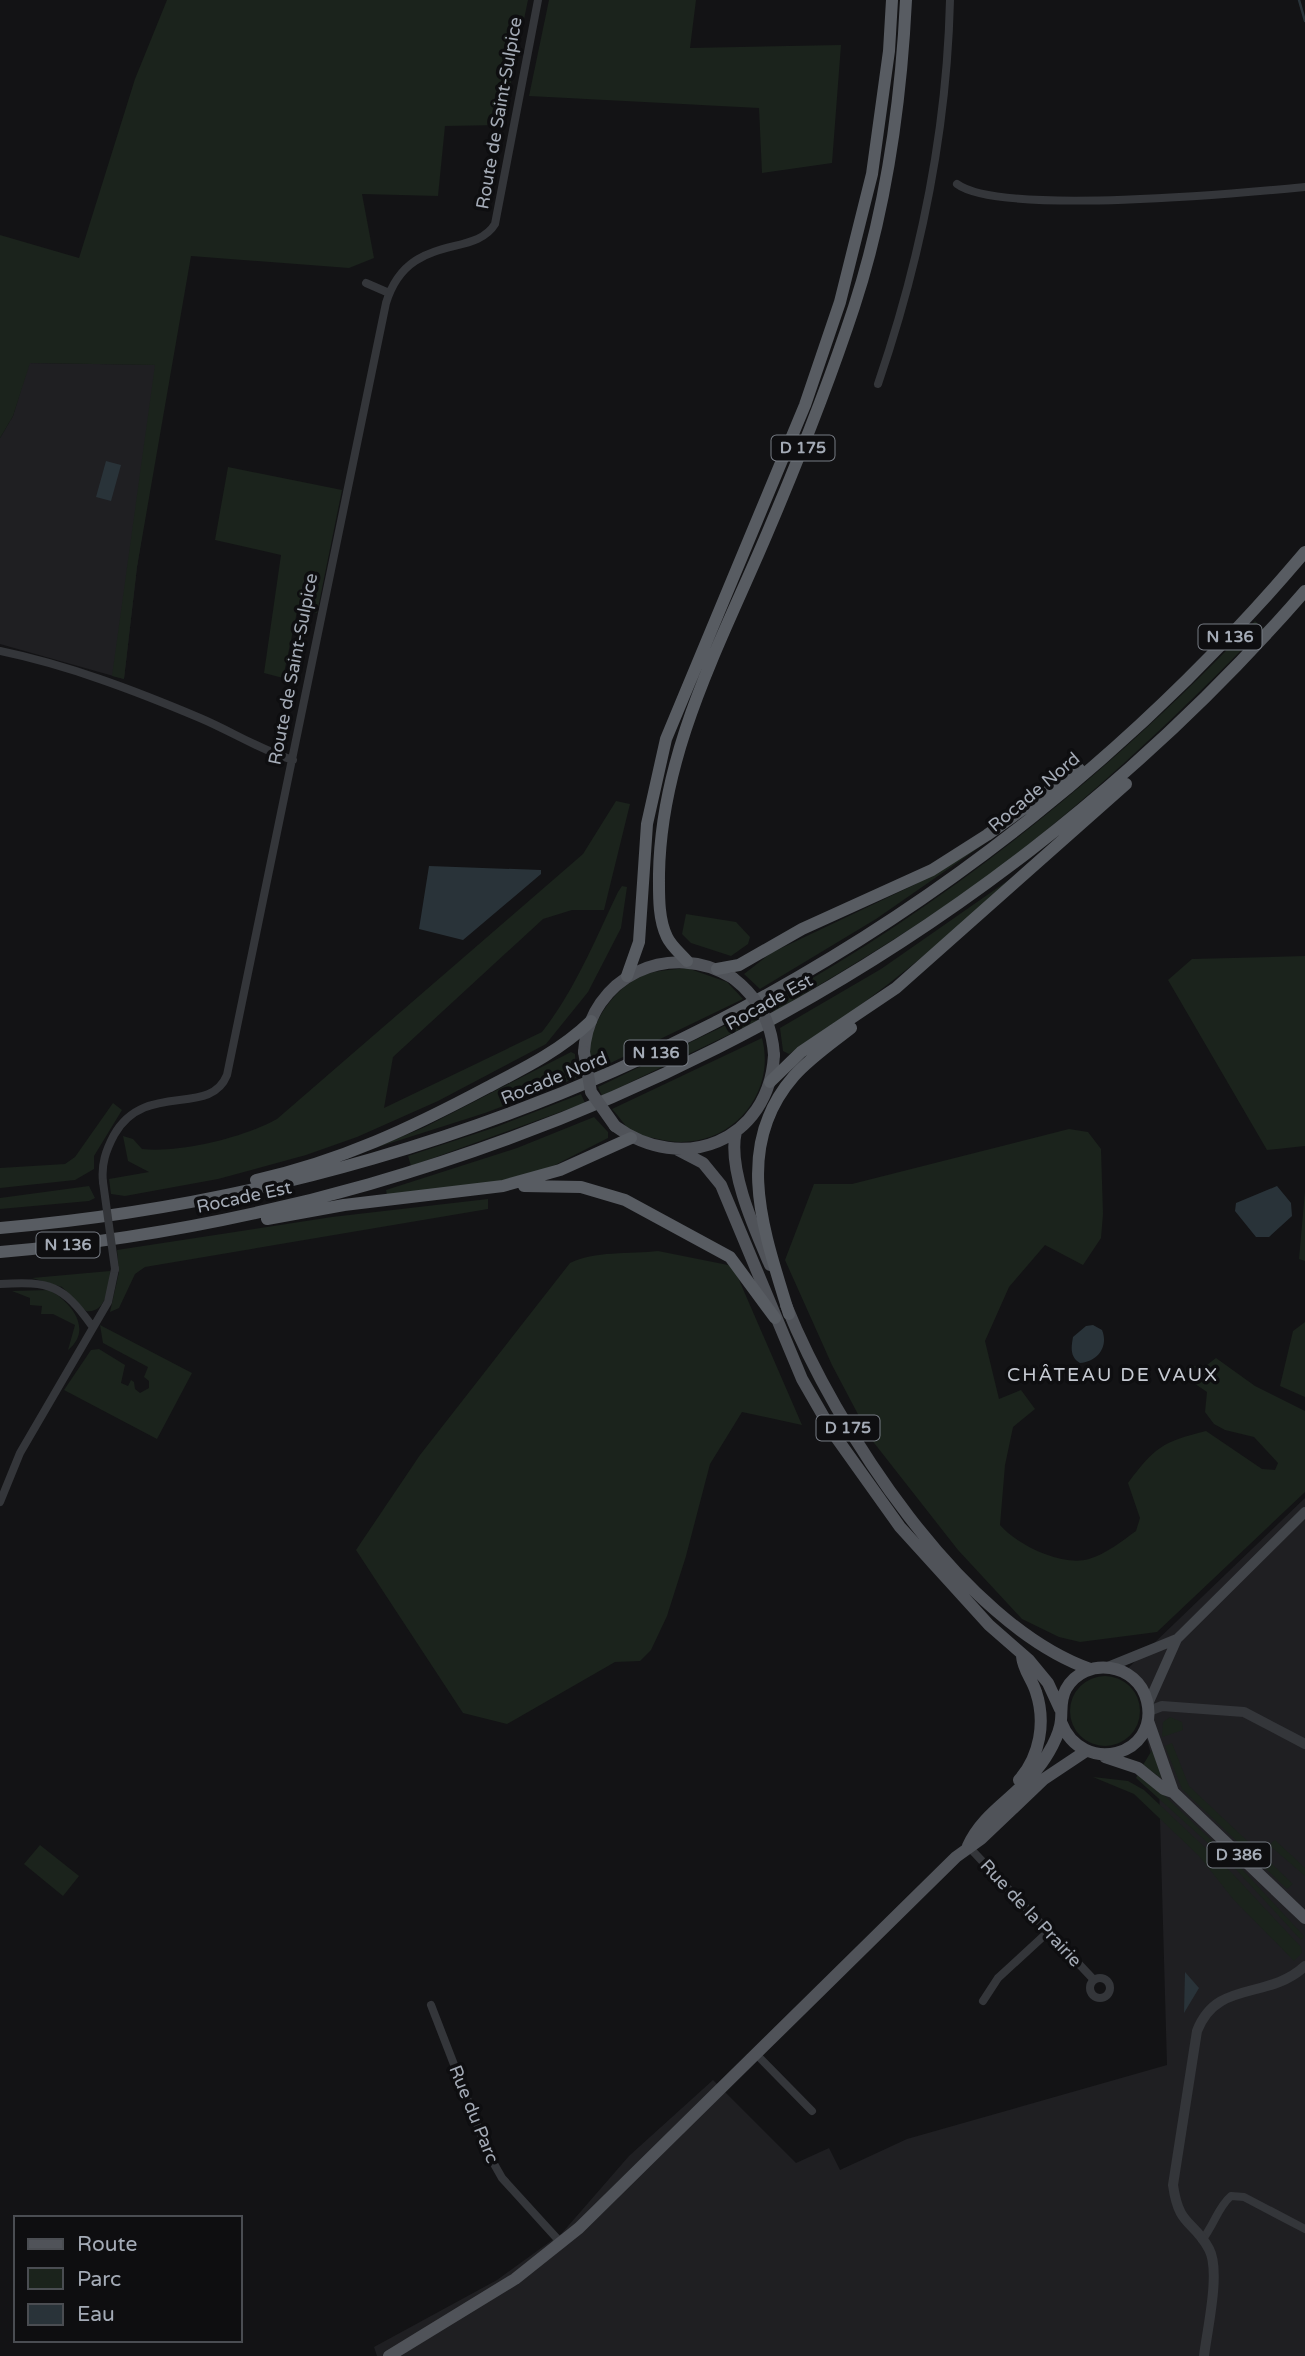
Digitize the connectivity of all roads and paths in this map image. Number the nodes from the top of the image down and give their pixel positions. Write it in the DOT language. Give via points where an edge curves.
graph roads {
  1 [pos="538,0"];
  2 [pos="892,0"];
  3 [pos="906,0"];
  4 [pos="950,0"];
  5 [pos="957,184"];
  6 [pos="1305,187"];
  7 [pos="366,283"];
  8 [pos="389,293"];
  9 [pos="878,384"];
  10 [pos="1305,552"];
  11 [pos="1305,592"];
  12 [pos="0,651"];
  13 [pos="1150,717"];
  14 [pos="1167,736"];
  15 [pos="293,760"];
  16 [pos="687,961"];
  17 [pos="717,969"];
  18 [pos="627,976"];
  19 [pos="896,988"];
  20 [pos="591,1021"];
  21 [pos="770,1082"];
  22 [pos="736,1131"];
  23 [pos="631,1138"];
  24 [pos="678,1150"];
  25 [pos="503,1186"];
  26 [pos="83,1219"];
  27 [pos="0,1228"];
  28 [pos="135,1236"];
  29 [pos="0,1252"];
  30 [pos="0,1284"];
  31 [pos="789,1314"];
  32 [pos="775,1318"];
  33 [pos="92,1326"];
  34 [pos="0,1502"];
  35 [pos="1305,1512"];
  36 [pos="1177,1639"];
  37 [pos="1022,1656"];
  38 [pos="1108,1667"];
  39 [pos="1090,1669"];
  40 [pos="1148,1712"];
  41 [pos="1061,1715"];
  42 [pos="1305,1744"];
  43 [pos="1086,1751"];
  44 [pos="1102,1755"];
  45 [pos="1173,1792"];
  46 [pos="1000,1805"];
  47 [pos="968,1846"];
  48 [pos="1305,1918"];
  49 [pos="1048,1932"];
  50 [pos="1305,1966"];
  51 [pos="1094,1980"];
  52 [pos="983,2001"];
  53 [pos="431,2005"];
  54 [pos="755,2053"];
  55 [pos="812,2112"];
  56 [pos="1305,2229"];
  57 [pos="1202,2240"];
  58 [pos="562,2244"];
  59 [pos="389,2356"];
  60 [pos="1204,2356"];
  1 -- 8 [label="street, Route de Saint-Sulpice" via="495,224 487,233 411,263"];
  2 -- 18 [label="highway, D 175" via="872,174 840,302 805,405 666,738 647,824 639,942"];
  3 -- 16 [label="highway, D 175" via="904,49 886,176 855,304 820,409 690,714 673,769 662,825 659,884 664,928"];
  4 -- 9 [label="street" via="936,153 908,283"];
  5 -- 6 [label="street" via="990,195 1108,200"];
  7 -- 8 [label="street"];
  8 -- 15 [label="street, Route de Saint-Sulpice"];
  10 -- 13 [label="highway, N 136"];
  11 -- 14 [label="highway, Rocade Est / N 136"];
  12 -- 15 [label="street" via="96,679"];
  13 -- 17 [label="highway" via="947,862 802,929 739,965"];
  13 -- 26 [label="highway, Rocade Nord / N 136" via="1030,821 902,914 749,1007 642,1060 461,1132 354,1165 244,1192"];
  14 -- 19 [label="highway" via="1131,779"];
  14 -- 28 [label="highway, Rocade Est / N 136" via="1072,819 956,908 838,983 686,1065 553,1123 416,1171 281,1208"];
  15 -- 33 [label="street, Route de Saint-Sulpice, bridge" via="223,1084 212,1094 159,1102 129,1115 106,1151 103,1182 114,1269 108,1302"];
  16 -- 17 [label="main road"];
  16 -- 18 [label="main road" via="662,962"];
  17 -- 21 [label="main road, bridge" via="750,993 763,1012 774,1055"];
  18 -- 20 [label="main road" via="605,996"];
  19 -- 21 [label="highway" via="801,1052"];
  19 -- 31 [label="highway" via="879,1008 804,1065 765,1123 757,1158 758,1201"];
  20 -- 23 [label="main road, bridge" via="584,1052 591,1092 615,1126"];
  20 -- 26 [label="highway" via="552,1052 365,1149 271,1177"];
  21 -- 22 [label="main road" via="758,1108"];
  22 -- 24 [label="main road" via="709,1146"];
  22 -- 31 [label="main road, D 175" via="736,1164 748,1208"];
  23 -- 24 [label="main road" via="656,1148"];
  23 -- 25 [label="highway" via="560,1170"];
  24 -- 32 [label="main road, D 175" via="703,1163 721,1185"];
  25 -- 28 [label="highway"];
  25 -- 32 [label="highway" via="581,1187 625,1199 730,1257"];
  26 -- 27 [label="highway, Rocade Nord / N 136"];
  28 -- 29 [label="highway, N 136"];
  30 -- 33 [label="street" via="37,1283 58,1288"];
  31 -- 39 [label="main road, D 175" via="849,1430 912,1519 989,1604 1029,1639"];
  32 -- 37 [label="main road, D 175" via="802,1379 873,1491 942,1577"];
  33 -- 34 [label="street, Route de Saint-Sulpice" via="20,1453"];
  35 -- 36 [label="main road"];
  36 -- 38 [label="main road"];
  36 -- 40 [label="main road"];
  37 -- 41 [label="main road, D 175" via="1043,1676"];
  37 -- 46 [label="main road" via="1039,1703 1040,1737 1031,1764"];
  38 -- 39 [label="main road"];
  38 -- 40 [label="main road" via="1135,1679"];
  39 -- 41 [label="main road" via="1066,1688"];
  40 -- 42 [label="street" via="1162,1706 1244,1712"];
  40 -- 44 [label="main road" via="1143,1733 1132,1746"];
  40 -- 45 [label="main road"];
  41 -- 43 [label="main road" via="1070,1739"];
  41 -- 46 [label="main road" via="1040,1766"];
  43 -- 44 [label="main road"];
  43 -- 47 [label="main road" via="1044,1779"];
  44 -- 45 [label="main road, D 386" via="1136,1767"];
  45 -- 48 [label="main road, D 386"];
  46 -- 47 [label="main road" via="974,1831"];
  47 -- 49 [label="street, Rue de la Prairie"];
  47 -- 54 [label="main road"];
  49 -- 51 [label="street, Rue de la Prairie"];
  49 -- 52 [label="street" via="998,1978"];
  50 -- 57 [label="street" via="1284,1981 1222,1998 1208,2008 1197,2031 1173,2185 1176,2206"];
  53 -- 58 [label="street, Rue du Parc" via="489,2155 502,2178"];
  54 -- 55 [label="street"];
  54 -- 58 [label="main road"];
  56 -- 57 [label="street" via="1244,2197 1231,2196"];
  57 -- 60 [label="street" via="1214,2265"];
  58 -- 59 [label="main road" via="485,2300"];
}
